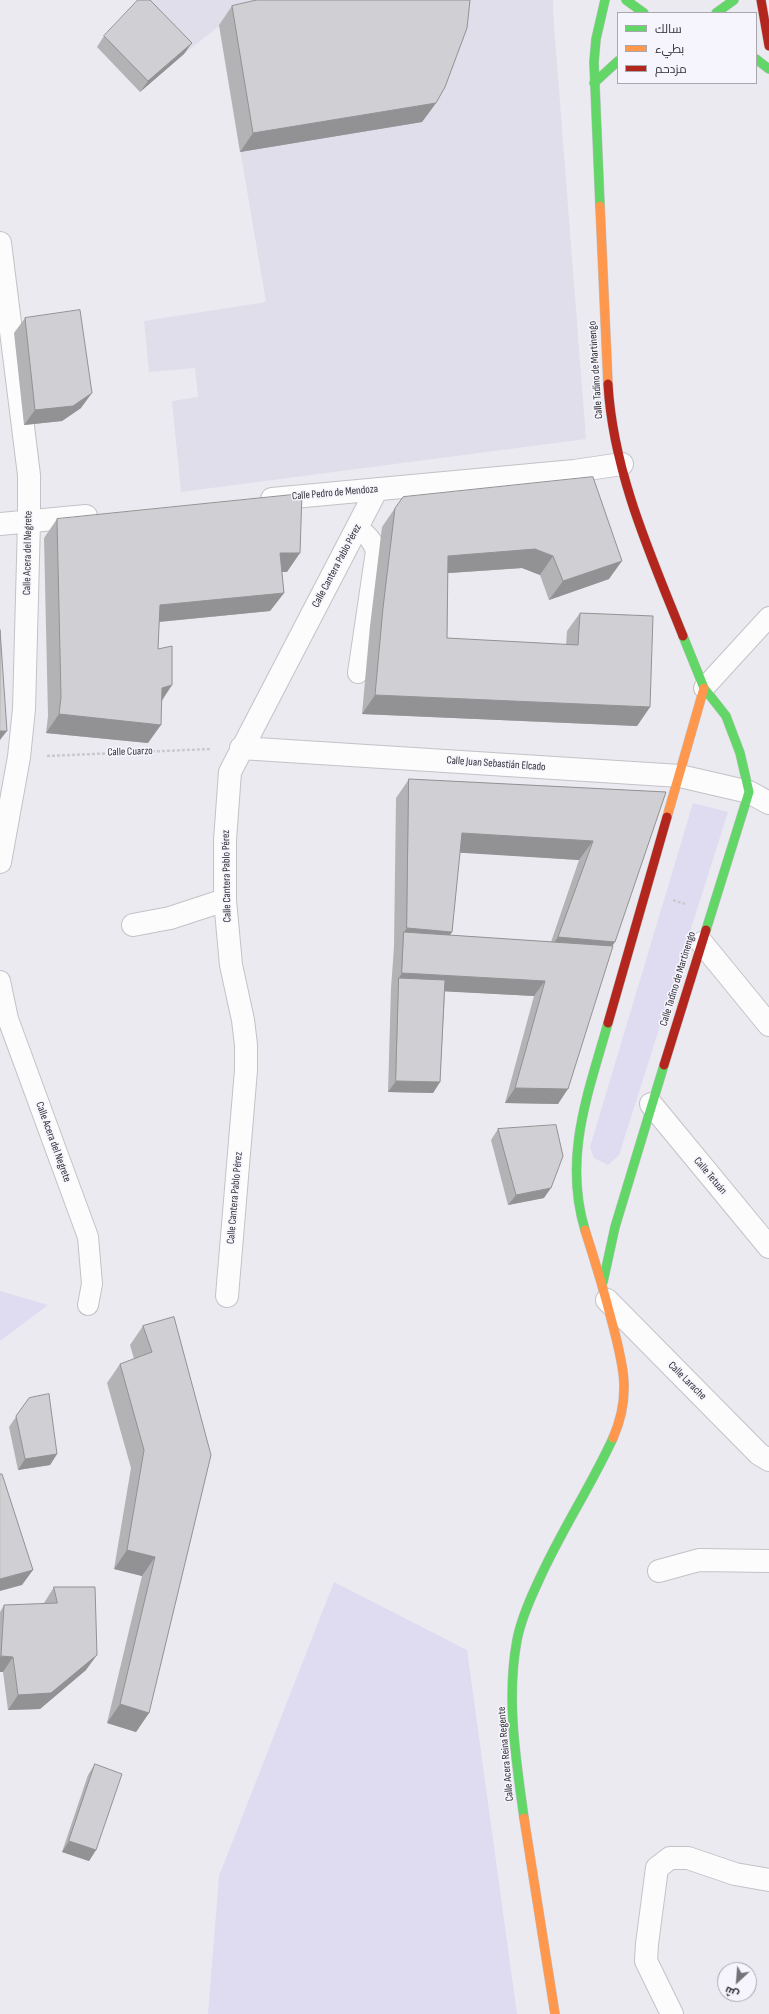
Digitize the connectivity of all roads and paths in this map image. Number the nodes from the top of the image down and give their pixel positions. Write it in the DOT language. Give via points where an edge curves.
graph roads {
  1 [pos="605,0"];
  2 [pos="626,0"];
  3 [pos="734,0"];
  4 [pos="761,0"];
  5 [pos="643,12"];
  6 [pos="717,12"];
  7 [pos="769,46"];
  8 [pos="757,60"];
  9 [pos="617,62"];
  10 [pos="769,69"];
  11 [pos="594,83"];
  12 [pos="0,243"];
  13 [pos="622,464"];
  14 [pos="377,489"];
  15 [pos="250,501"];
  16 [pos="108,514"];
  17 [pos="29,522"];
  18 [pos="0,524"];
  19 [pos="357,528"];
  20 [pos="769,617"];
  21 [pos="358,673"];
  22 [pos="704,688"];
  23 [pos="241,748"];
  24 [pos="19,757"];
  25 [pos="680,776"];
  26 [pos="749,792"];
  27 [pos="769,802"];
  28 [pos="0,862"];
  29 [pos="646,891"];
  30 [pos="225,900"];
  31 [pos="711,912"];
  32 [pos="133,925"];
  33 [pos="702,943"];
  34 [pos="0,981"];
  35 [pos="769,1025"];
  36 [pos="651,1104"];
  37 [pos="769,1247"];
  38 [pos="605,1292"];
  39 [pos="227,1296"];
  40 [pos="88,1304"];
  41 [pos="614,1439"];
  42 [pos="769,1460"];
  43 [pos="769,1561"];
  44 [pos="660,1571"];
  45 [pos="769,1880"];
  46 [pos="555,2014"];
  47 [pos="672,2014"];
  1 -- 11 [label="street, Calle Tadino de Martinengo" via="594,50"];
  2 -- 5 [label="street"];
  3 -- 6 [label="street"];
  4 -- 7 [label="street"];
  8 -- 10 [label="street"];
  9 -- 11 [label="street"];
  11 -- 13 [label="street, Calle Tadino de Martinengo" via="610,416"];
  12 -- 17 [label="street, Calle Acera del Negrete" via="28,475"];
  13 -- 14 [label="street, Calle Pedro de Mendoza" via="574,471"];
  13 -- 22 [label="street, Calle Tadino de Martinengo" via="634,507"];
  14 -- 15 [label="street, Calle Pedro de Mendoza"];
  14 -- 19 [label="street, Calle Cantera Pablo Pérez"];
  16 -- 17 [label="street"];
  17 -- 18 [label="street"];
  17 -- 24 [label="street, Calle Acera del Negrete" via="24,709"];
  19 -- 21 [label="lane" via="366,533 376,551"];
  19 -- 23 [label="street, Calle Cantera Pablo Pérez"];
  20 -- 22 [label="lane"];
  22 -- 25 [label="street, Calle Tadino de Martinengo"];
  22 -- 26 [label="street, Calle Tadino de Martinengo" via="726,716 740,753"];
  23 -- 24 [label="path, Calle Cuarzo"];
  23 -- 25 [label="street, Calle Juan Sebastián Elcado"];
  23 -- 30 [label="street, Calle Cantera Pablo Pérez" via="230,772 225,840"];
  24 -- 28 [label="street, Calle Acera del Negrete"];
  25 -- 26 [label="street, Calle Juan Sebastián Elcado"];
  25 -- 29 [label="street, Calle Tadino de Martinengo"];
  26 -- 27 [label="street, Calle Juan Sebastián Elcado"];
  26 -- 31 [label="street, Calle Tadino de Martinengo"];
  29 -- 31 [label="path"];
  29 -- 38 [label="street, Calle Tadino de Martinengo" via="581,1117 576,1150 576,1184 582,1217"];
  30 -- 32 [label="street" via="170,918"];
  30 -- 39 [label="street, Calle Cantera Pablo Pérez" via="232,965 246,1045"];
  31 -- 33 [label="street, Calle Tadino de Martinengo"];
  33 -- 35 [label="street"];
  33 -- 36 [label="street, Calle Tadino de Martinengo"];
  34 -- 40 [label="lane, Calle Acera del Negrete" via="8,1019 88,1237 92,1284"];
  36 -- 37 [label="street, Calle Tetuán"];
  36 -- 38 [label="street, Calle Tadino de Martinengo" via="617,1219"];
  38 -- 41 [label="street, Calle Tadino de Martinengo" via="626,1374 625,1397"];
  38 -- 42 [label="street, Calle Larache" via="759,1454"];
  41 -- 46 [label="street, Calle Acera Reina Regente" via="560,1537 523,1618 514,1669 513,1723 519,1778 533,1886"];
  43 -- 44 [label="street" via="699,1560"];
  45 -- 47 [label="street" via="735,1874 688,1858 670,1858 657,1868 646,1961"];
}
